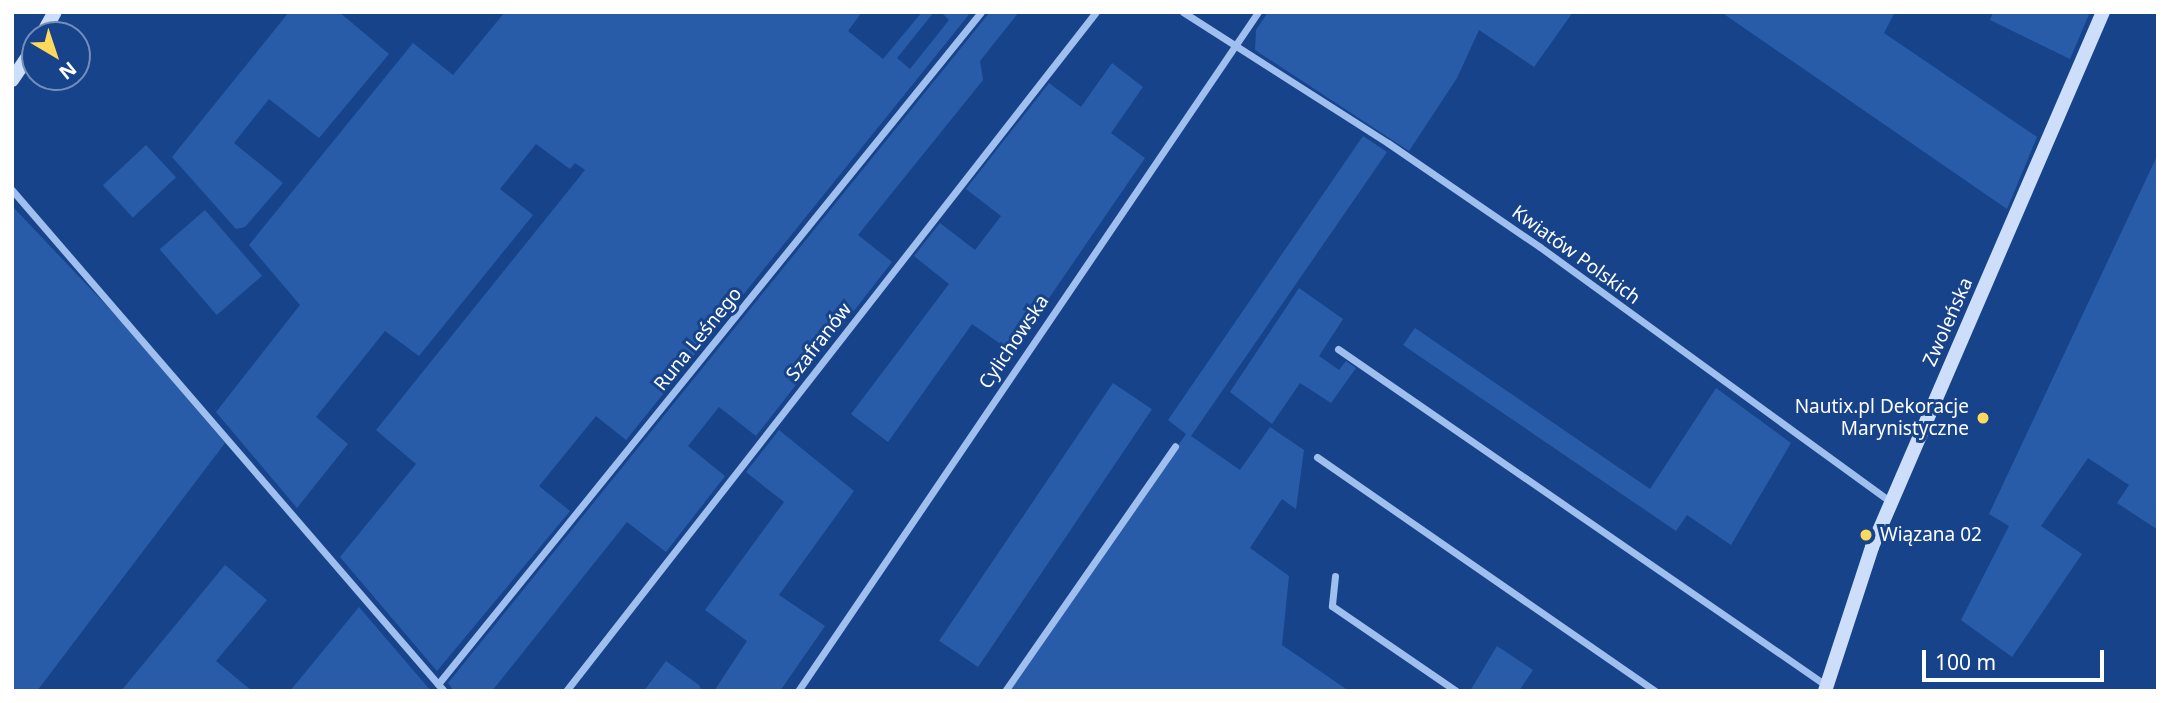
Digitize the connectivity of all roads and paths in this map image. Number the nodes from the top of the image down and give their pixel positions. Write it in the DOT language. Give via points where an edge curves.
graph roads {
  1 [pos="981,12"];
  2 [pos="1096,12"];
  3 [pos="1183,12"];
  4 [pos="1258,12"];
  5 [pos="2103,12"];
  6 [pos="1235,45"];
  7 [pos="12,190"];
  8 [pos="1338,349"];
  9 [pos="1175,446"];
  10 [pos="1317,457"];
  11 [pos="1891,502"];
  12 [pos="1335,576"];
  13 [pos="438,684"];
  14 [pos="1826,688"];
  15 [pos="444,691"];
  16 [pos="566,691"];
  17 [pos="798,691"];
  18 [pos="1005,691"];
  19 [pos="1456,691"];
  20 [pos="1655,691"];
  1 -- 13 [label="street, Runa Leśnego"];
  2 -- 16 [label="street, Szafranów"];
  3 -- 6 [label="street, Kwiatów Polskich"];
  4 -- 6 [label="street, Cylichowska"];
  5 -- 11 [label="street, Zwoleńska"];
  6 -- 11 [label="street, Kwiatów Polskich" via="1540,247"];
  6 -- 17 [label="street, Cylichowska"];
  7 -- 13 [label="street"];
  8 -- 14 [label="street"];
  9 -- 18 [label="street"];
  10 -- 20 [label="street"];
  11 -- 14 [label="street, Zwoleńska" via="1860,580"];
  12 -- 19 [label="street" via="1332,606"];
  13 -- 15 [label="street"];
}
